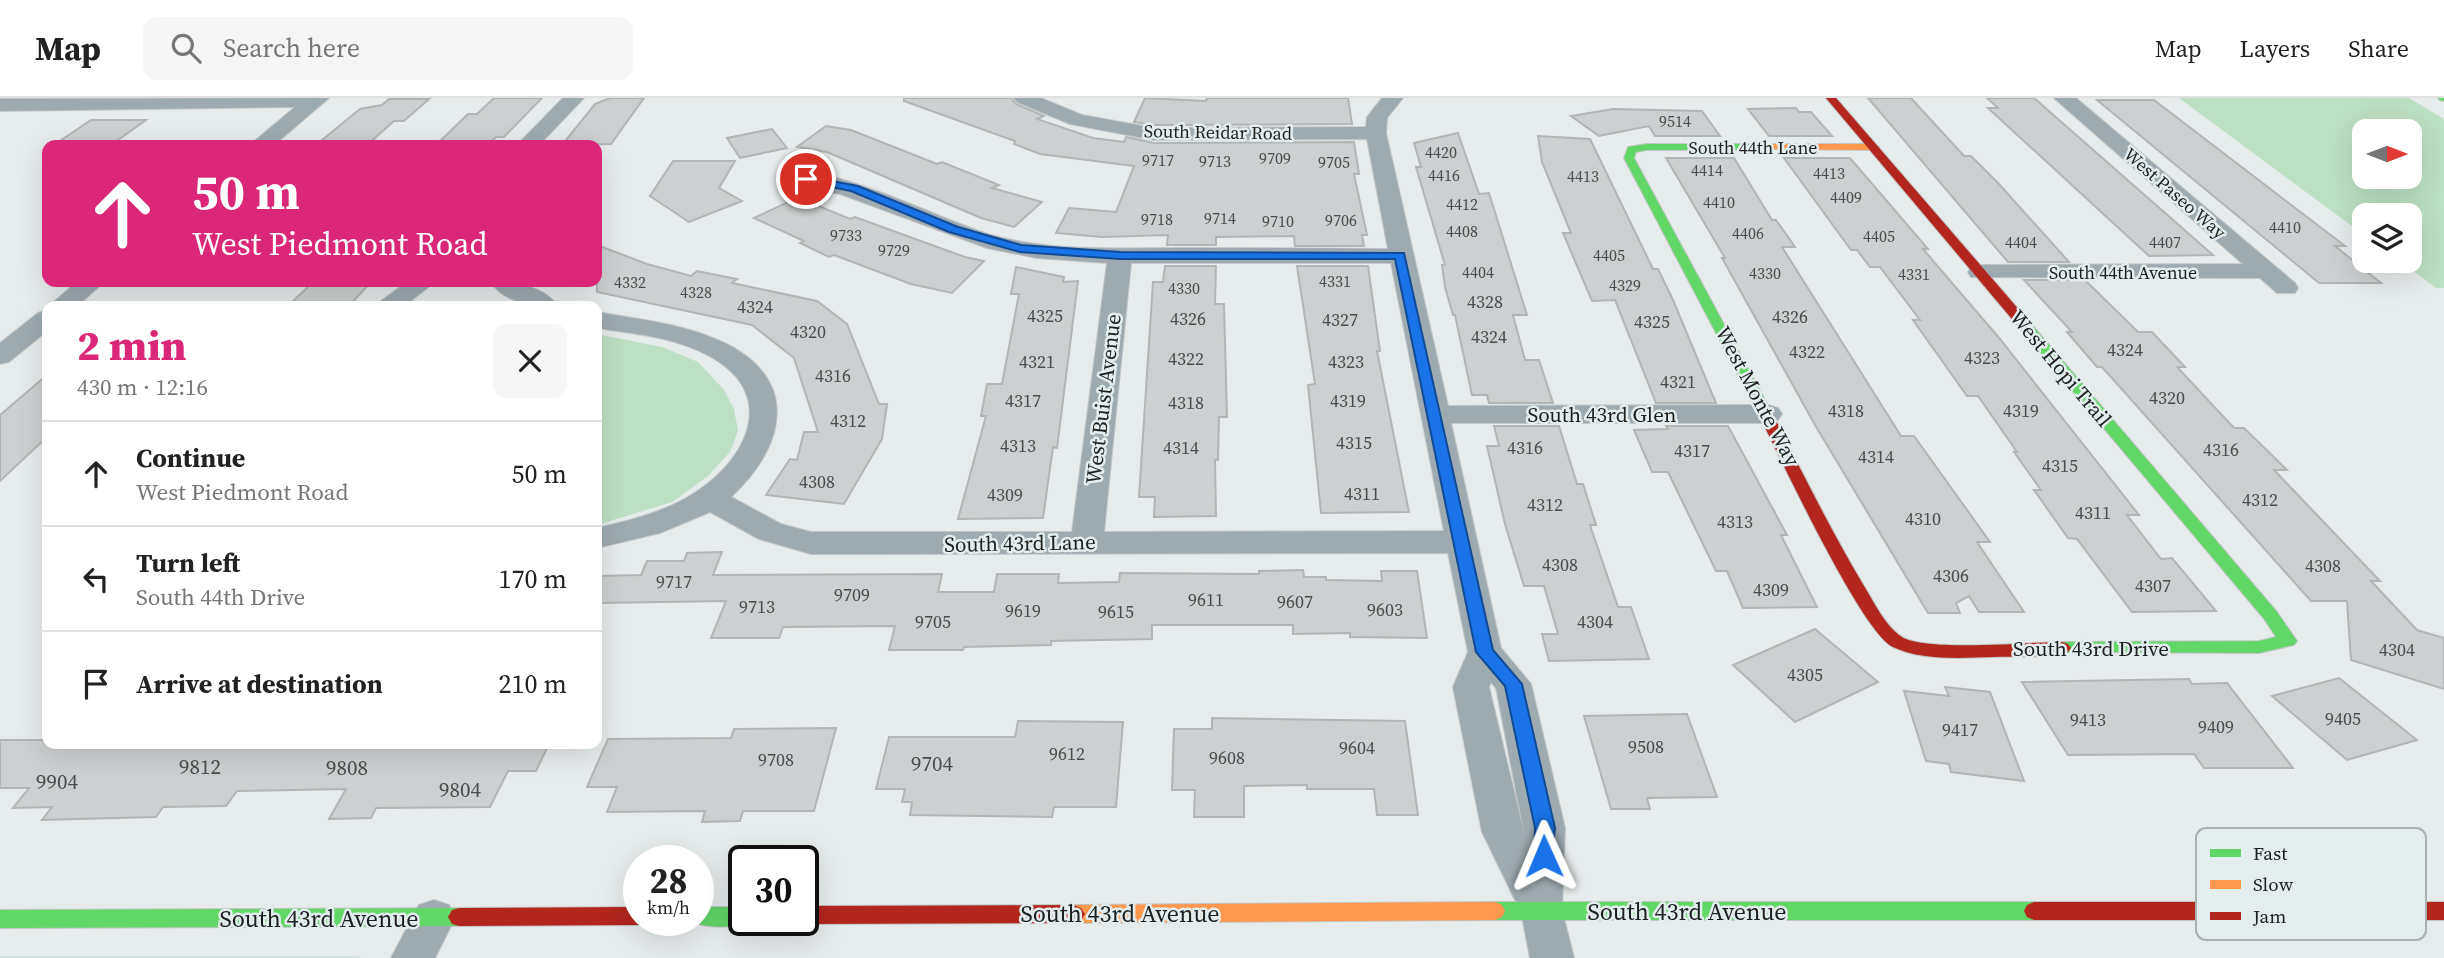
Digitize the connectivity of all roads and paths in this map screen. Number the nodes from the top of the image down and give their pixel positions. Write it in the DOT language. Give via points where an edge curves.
graph roads {
  1 [pos="574,98"];
  2 [pos="1024,98"];
  3 [pos="1831,98"];
  4 [pos="2064,98"];
  5 [pos="1389,101"];
  6 [pos="314,103"];
  7 [pos="0,105"];
  8 [pos="1376,133"];
  9 [pos="267,140"];
  10 [pos="532,140"];
  11 [pos="1874,147"];
  12 [pos="1632,149"];
  13 [pos="789,178"];
  14 [pos="1120,255"];
  15 [pos="1400,256"];
  16 [pos="2266,271"];
  17 [pos="1980,272"];
  18 [pos="86,287"];
  19 [pos="416,287"];
  20 [pos="512,287"];
  21 [pos="2286,288"];
  22 [pos="68,301"];
  23 [pos="394,301"];
  24 [pos="536,301"];
  25 [pos="602,321"];
  26 [pos="42,322"];
  27 [pos="0,356"];
  28 [pos="1768,414"];
  29 [pos="1436,415"];
  30 [pos="709,498"];
  31 [pos="602,537"];
  32 [pos="1087,542"];
  33 [pos="1462,542"];
  34 [pos="1894,641"];
  35 [pos="2288,641"];
  36 [pos="1542,911"];
  37 [pos="2196,911"];
  38 [pos="2426,911"];
  39 [pos="2444,911"];
  40 [pos="819,915"];
  41 [pos="623,916"];
  42 [pos="433,918"];
  43 [pos="0,919"];
  44 [pos="413,958"];
  45 [pos="1552,958"];
  1 -- 10 [label="street"];
  2 -- 8 [label="street, South Reidar Road" via="1077,120 1154,134"];
  3 -- 11 [label="street, West Hopi Trail"];
  4 -- 16 [label="street, West Paseo Way"];
  5 -- 8 [label="street" via="1377,117"];
  6 -- 7 [label="street" via="198,108 183,104"];
  6 -- 9 [label="street"];
  8 -- 15 [label="street"];
  11 -- 12 [label="street, South 44th Lane"];
  11 -- 17 [label="street, West Hopi Trail"];
  12 -- 28 [label="street, West Monte Way" via="1629,158"];
  13 -- 14 [label="street" via="854,188 1000,245"];
  14 -- 15 [label="street"];
  14 -- 32 [label="street, West Buist Avenue"];
  15 -- 29 [label="street"];
  16 -- 17 [label="street, South 44th Avenue"];
  16 -- 21 [label="street, West Paseo Way"];
  17 -- 35 [label="street, West Hopi Trail" via="2272,615"];
  18 -- 22 [label="street"];
  19 -- 23 [label="street"];
  20 -- 24 [label="street"];
  25 -- 30 [label="street" via="706,344 733,359 764,391 766,412 752,458"];
  26 -- 27 [label="street"];
  28 -- 29 [label="street, South 43rd Glen"];
  28 -- 34 [label="street, West Monte Way" via="1869,608"];
  29 -- 33 [label="street"];
  30 -- 31 [label="street" via="671,519"];
  30 -- 32 [label="street, South 43rd Lane" via="782,539 811,543"];
  32 -- 33 [label="street, South 43rd Lane"];
  33 -- 36 [label="street" via="1485,652 1471,687 1502,832"];
  34 -- 35 [label="street, South 43rd Drive" via="1942,649 2259,647"];
  36 -- 37 [label="street, South 43rd Avenue"];
  36 -- 40 [label="street, South 43rd Avenue"];
  36 -- 45 [label="street"];
  38 -- 39 [label="street, South 43rd Avenue"];
  41 -- 42 [label="street, South 43rd Avenue"];
  42 -- 43 [label="street, South 43rd Avenue"];
  42 -- 44 [label="street"];
}
